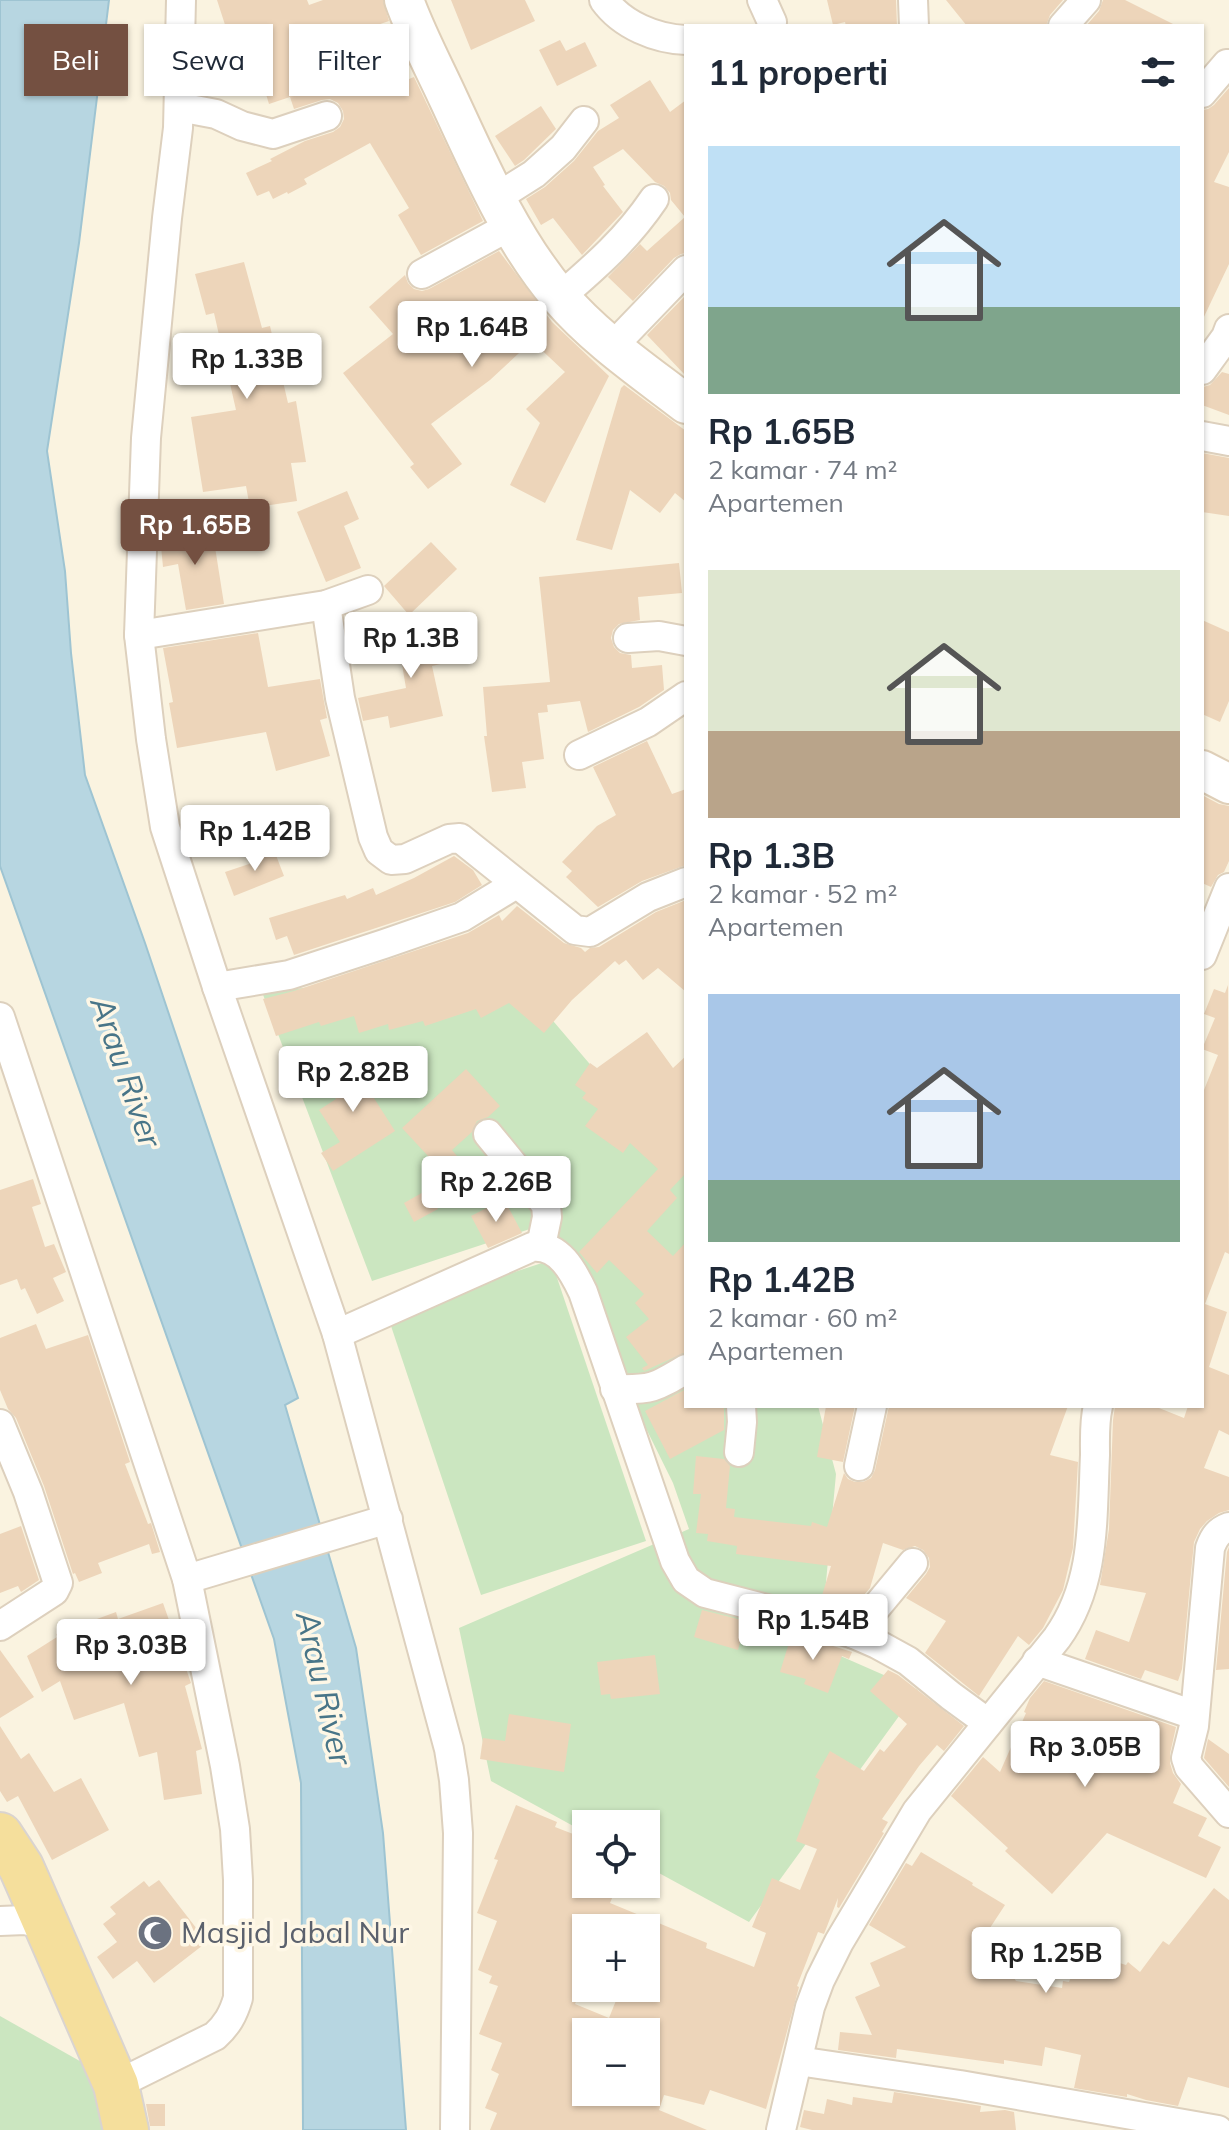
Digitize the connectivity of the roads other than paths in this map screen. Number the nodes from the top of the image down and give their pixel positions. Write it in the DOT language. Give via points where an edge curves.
graph roads {
  1 [pos="181,0"];
  2 [pos="404,0"];
  3 [pos="604,0"];
  4 [pos="913,0"];
  5 [pos="1086,0"];
  6 [pos="914,24"];
  7 [pos="1065,24"];
  8 [pos="684,40"];
  9 [pos="1227,64"];
  10 [pos="1204,91"];
  11 [pos="327,116"];
  12 [pos="178,118"];
  13 [pos="584,121"];
  14 [pos="654,199"];
  15 [pos="503,212"];
  16 [pos="684,272"];
  17 [pos="422,274"];
  18 [pos="560,297"];
  19 [pos="1229,329"];
  20 [pos="612,347"];
  21 [pos="1204,367"];
  22 [pos="684,402"];
  23 [pos="1204,436"];
  24 [pos="1229,441"];
  25 [pos="368,590"];
  26 [pos="326,605"];
  27 [pos="139,635"];
  28 [pos="628,638"];
  29 [pos="684,641"];
  30 [pos="684,697"];
  31 [pos="579,755"];
  32 [pos="1204,771"];
  33 [pos="1229,784"];
  34 [pos="516,884"];
  35 [pos="684,885"];
  36 [pos="1229,888"];
  37 [pos="1204,950"];
  38 [pos="217,987"];
  39 [pos="0,1017"];
  40 [pos="488,1134"];
  41 [pos="541,1246"];
  42 [pos="337,1334"];
  43 [pos="684,1370"];
  44 [pos="615,1389"];
  45 [pos="741,1408"];
  46 [pos="872,1408"];
  47 [pos="1098,1408"];
  48 [pos="0,1424"];
  49 [pos="739,1452"];
  50 [pos="859,1466"];
  51 [pos="388,1519"];
  52 [pos="1229,1527"];
  53 [pos="913,1563"];
  54 [pos="187,1579"];
  55 [pos="0,1626"];
  56 [pos="854,1634"];
  57 [pos="1037,1661"];
  58 [pos="1194,1715"];
  59 [pos="988,1723"];
  60 [pos="1229,1813"];
  61 [pos="0,1835"];
  62 [pos="0,1921"];
  63 [pos="47,1925"];
  64 [pos="798,2061"];
  65 [pos="116,2085"];
  66 [pos="126,2130"];
  67 [pos="455,2130"];
  68 [pos="781,2130"];
  69 [pos="1218,2130"];
  1 -- 12 [label="street"];
  2 -- 15 [label="main road"];
  3 -- 8 [label="street" via="626,21 660,38"];
  4 -- 6 [label="street"];
  5 -- 7 [label="street"];
  9 -- 10 [label="street"];
  11 -- 12 [label="street" via="273,134 216,114"];
  12 -- 27 [label="street" via="146,438"];
  13 -- 15 [label="street"];
  14 -- 18 [label="street" via="613,250"];
  15 -- 17 [label="street"];
  15 -- 18 [label="main road"];
  16 -- 20 [label="street"];
  18 -- 20 [label="main road"];
  19 -- 21 [label="street"];
  20 -- 22 [label="main road"];
  23 -- 24 [label="street"];
  25 -- 26 [label="street"];
  26 -- 27 [label="street"];
  26 -- 34 [label="street" via="340,698 379,851 391,860 405,859 460,838"];
  27 -- 38 [label="street" via="165,827"];
  28 -- 29 [label="street"];
  30 -- 31 [label="street" via="648,722"];
  32 -- 33 [label="main road"];
  34 -- 35 [label="street" via="575,930 590,932 648,897"];
  34 -- 38 [label="street" via="462,917 384,944 289,975"];
  36 -- 37 [label="street"];
  38 -- 42 [label="street"];
  39 -- 54 [label="street"];
  40 -- 41 [label="street" via="546,1205"];
  41 -- 42 [label="street"];
  41 -- 44 [label="street" via="562,1258 579,1285"];
  42 -- 51 [label="street"];
  43 -- 44 [label="street" via="652,1388"];
  44 -- 56 [label="street" via="686,1580 705,1593"];
  45 -- 49 [label="street"];
  46 -- 50 [label="street"];
  47 -- 57 [label="street" via="1086,1577 1064,1628"];
  48 -- 55 [label="street" via="58,1583 54,1591"];
  51 -- 54 [label="street"];
  51 -- 67 [label="street" via="441,1716 455,1792"];
  52 -- 58 [label="street" via="1218,1533 1210,1548"];
  53 -- 56 [label="street"];
  54 -- 65 [label="street" via="235,1829 238,1998 233,2015 215,2036"];
  56 -- 59 [label="street" via="908,1661"];
  57 -- 58 [label="street"];
  57 -- 59 [label="street"];
  58 -- 60 [label="street" via="1187,1762"];
  59 -- 64 [label="street" via="917,1811 839,1942 814,1994"];
  61 -- 63 [label="main road"];
  62 -- 63 [label="street"];
  63 -- 65 [label="main road"];
  64 -- 68 [label="street"];
  64 -- 69 [label="street"];
  65 -- 66 [label="main road"];
}
